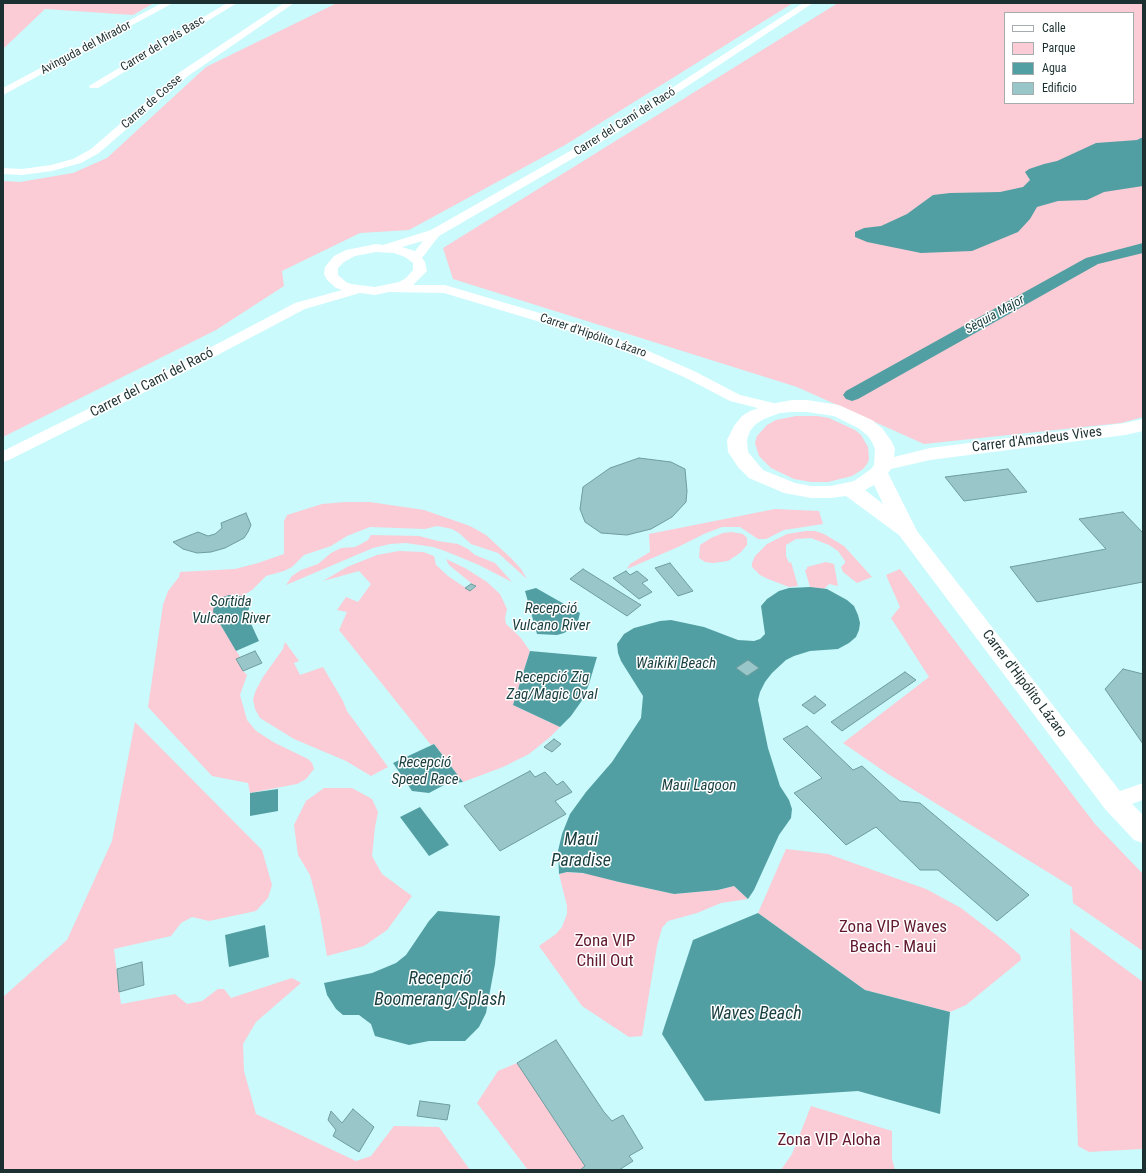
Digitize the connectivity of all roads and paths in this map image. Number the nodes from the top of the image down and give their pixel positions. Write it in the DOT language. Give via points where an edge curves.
graph roads {
  1 [pos="169,3"];
  2 [pos="232,3"];
  3 [pos="290,3"];
  4 [pos="809,3"];
  5 [pos="94,86"];
  6 [pos="3,92"];
  7 [pos="3,171"];
  8 [pos="435,233"];
  9 [pos="385,248"];
  10 [pos="418,264"];
  11 [pos="332,277"];
  12 [pos="393,288"];
  13 [pos="445,289"];
  14 [pos="358,290"];
  15 [pos="300,306"];
  16 [pos="735,398"];
  17 [pos="777,408"];
  18 [pos="749,420"];
  19 [pos="1143,425"];
  20 [pos="882,442"];
  21 [pos="930,454"];
  22 [pos="3,457"];
  23 [pos="881,469"];
  24 [pos="850,489"];
  25 [pos="908,533"];
  26 [pos="1143,791"];
  27 [pos="1114,802"];
  28 [pos="1143,832"];
  1 -- 6 [label="street, Avinguda del Mirador"];
  2 -- 5 [label="street, Carrer del País Basc"];
  3 -- 7 [label="street, Carrer de Cosse" via="184,74 95,151 77,161 52,168 22,172"];
  4 -- 8 [label="street, Carrer del Camí del Racó" via="611,132"];
  8 -- 9 [label="street, Carrer del Camí del Racó"];
  8 -- 10 [label="street, Carrer del Camí del Racó"];
  9 -- 10 [label="street, Carrer d'Hipólito Lázaro" via="403,251"];
  9 -- 11 [label="street" via="367,249 345,256 332,267"];
  10 -- 12 [label="street, Carrer del Camí del Racó" via="411,281"];
  10 -- 13 [label="street, Carrer d'Hipólito Lázaro"];
  11 -- 14 [label="street" via="341,285"];
  11 -- 15 [label="street, Carrer del Camí del Racó"];
  12 -- 13 [label="street, Carrer d'Hipólito Lázaro"];
  12 -- 14 [label="street"];
  13 -- 16 [label="street, Carrer d'Hipólito Lázaro" via="575,328 618,344 689,374"];
  14 -- 15 [label="street, Carrer del Camí del Racó"];
  15 -- 22 [label="street, Carrer del Camí del Racó"];
  16 -- 17 [label="street, Carrer d'Hipólito Lázaro"];
  16 -- 18 [label="street, Carrer d'Hipólito Lázaro"];
  17 -- 18 [label="street"];
  17 -- 20 [label="street" via="807,406 839,411 865,424"];
  18 -- 24 [label="street" via="737,440 738,452 756,474 790,489 811,492"];
  19 -- 21 [label="street, Carrer d'Amadeus Vives"];
  20 -- 21 [label="street, Carrer d'Amadeus Vives"];
  20 -- 23 [label="street" via="885,449"];
  21 -- 23 [label="street, Carrer d'Amadeus Vives"];
  23 -- 24 [label="street" via="866,482"];
  23 -- 25 [label="street, Carrer d'Hipólito Lázaro"];
  24 -- 25 [label="street, Carrer d'Hipólito Lázaro"];
  25 -- 27 [label="street, Carrer d'Hipólito Lázaro"];
  26 -- 27 [label="street"];
  27 -- 28 [label="street, Carrer d'Hipólito Lázaro"];
}
